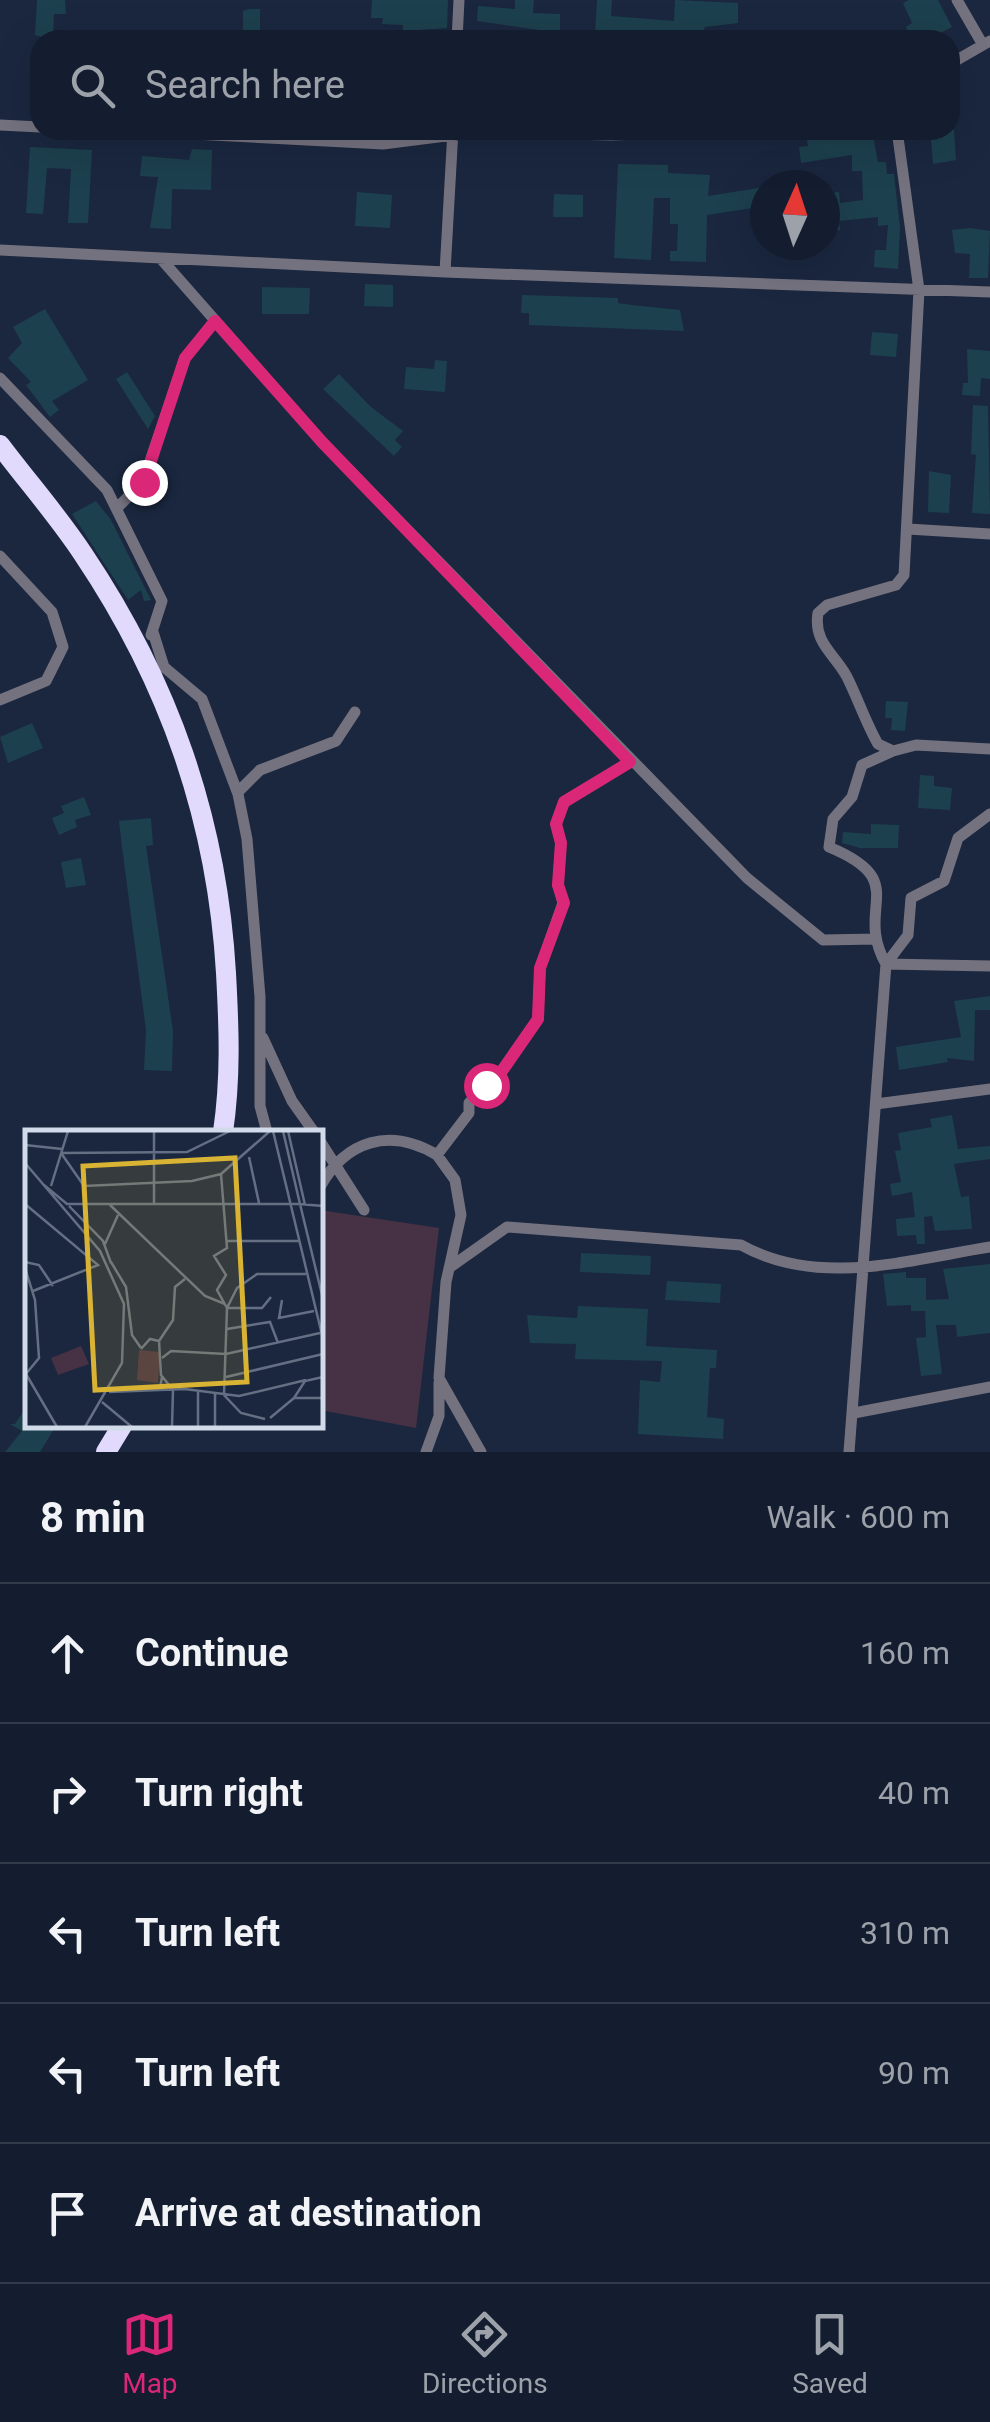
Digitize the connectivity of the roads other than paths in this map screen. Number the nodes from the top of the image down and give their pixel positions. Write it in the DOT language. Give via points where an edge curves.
graph roads {
  1 [pos="459,0"];
  2 [pos="957,0"];
  3 [pos="458,30"];
  4 [pos="986,43"];
  5 [pos="960,58"];
  6 [pos="0,125"];
  7 [pos="30,126"];
  8 [pos="307,140"];
  9 [pos="406,140"];
  10 [pos="452,140"];
  11 [pos="897,140"];
  12 [pos="0,250"];
  13 [pos="162,260"];
  14 [pos="445,272"];
  15 [pos="919,290"];
  16 [pos="990,292"];
  17 [pos="215,321"];
  18 [pos="0,378"];
  19 [pos="0,444"];
  20 [pos="117,508"];
  21 [pos="908,530"];
  22 [pos="990,534"];
  23 [pos="0,556"];
  24 [pos="153,632"];
  25 [pos="140,651"];
  26 [pos="0,700"];
  27 [pos="354,712"];
  28 [pos="990,749"];
  29 [pos="893,750"];
  30 [pos="630,762"];
  31 [pos="238,792"];
  32 [pos="990,814"];
  33 [pos="876,939"];
  34 [pos="886,964"];
  35 [pos="990,966"];
  36 [pos="261,1034"];
  37 [pos="990,1089"];
  38 [pos="876,1104"];
  39 [pos="224,1130"];
  40 [pos="266,1130"];
  41 [pos="313,1130"];
  42 [pos="322,1144"];
  43 [pos="437,1156"];
  44 [pos="333,1162"];
  45 [pos="322,1183"];
  46 [pos="364,1210"];
  47 [pos="990,1246"];
  48 [pos="866,1267"];
  49 [pos="449,1268"];
  50 [pos="439,1378"];
  51 [pos="990,1388"];
  52 [pos="854,1413"];
  53 [pos="121,1427"];
  54 [pos="106,1452"];
  55 [pos="426,1452"];
  56 [pos="481,1452"];
  57 [pos="849,1452"];
  1 -- 3 [label="street"];
  2 -- 4 [label="street"];
  4 -- 5 [label="street"];
  6 -- 7 [label="street"];
  8 -- 9 [label="street"];
  10 -- 14 [label="street"];
  11 -- 15 [label="street"];
  12 -- 13 [label="street"];
  13 -- 14 [label="street"];
  13 -- 17 [label="street"];
  14 -- 15 [label="street"];
  15 -- 16 [label="street"];
  15 -- 21 [label="street"];
  17 -- 20 [label="street" via="185,358 144,482"];
  17 -- 30 [label="street" via="322,442"];
  18 -- 20 [label="street" via="108,490"];
  19 -- 25 [label="highway" via="83,553"];
  20 -- 24 [label="street" via="162,601"];
  21 -- 22 [label="street"];
  21 -- 29 [label="street" via="901,581 827,605 816,623 878,744"];
  23 -- 26 [label="street" via="52,612 63,647 46,681"];
  24 -- 25 [label="street"];
  24 -- 31 [label="street" via="164,667 202,699"];
  25 -- 39 [label="highway" via="194,774 223,908 232,1074"];
  27 -- 31 [label="street" via="336,741 260,770"];
  28 -- 29 [label="street"];
  29 -- 33 [label="street" via="862,764 852,797 832,819 829,847 863,861 877,881"];
  30 -- 33 [label="street" via="746,878 823,940"];
  30 -- 43 [label="street" via="564,802 556,824 564,903 540,968 538,1019 500,1074 469,1103"];
  31 -- 36 [label="street"];
  32 -- 34 [label="street" via="958,838 944,881 911,898 908,936"];
  33 -- 34 [label="street"];
  34 -- 35 [label="street"];
  34 -- 38 [label="street"];
  36 -- 40 [label="street" via="260,1106"];
  36 -- 41 [label="street"];
  37 -- 38 [label="street"];
  38 -- 48 [label="street"];
  42 -- 44 [label="street"];
  43 -- 44 [label="street" via="412,1140 378,1141"];
  43 -- 49 [label="street" via="455,1180 462,1215"];
  44 -- 45 [label="street"];
  44 -- 46 [label="street"];
  47 -- 48 [label="street"];
  48 -- 49 [label="street" via="804,1268 741,1245 507,1227"];
  48 -- 52 [label="street"];
  49 -- 50 [label="street"];
  50 -- 55 [label="street" via="439,1416"];
  50 -- 56 [label="street"];
  51 -- 52 [label="street"];
  52 -- 57 [label="street"];
  53 -- 54 [label="highway"];
}
